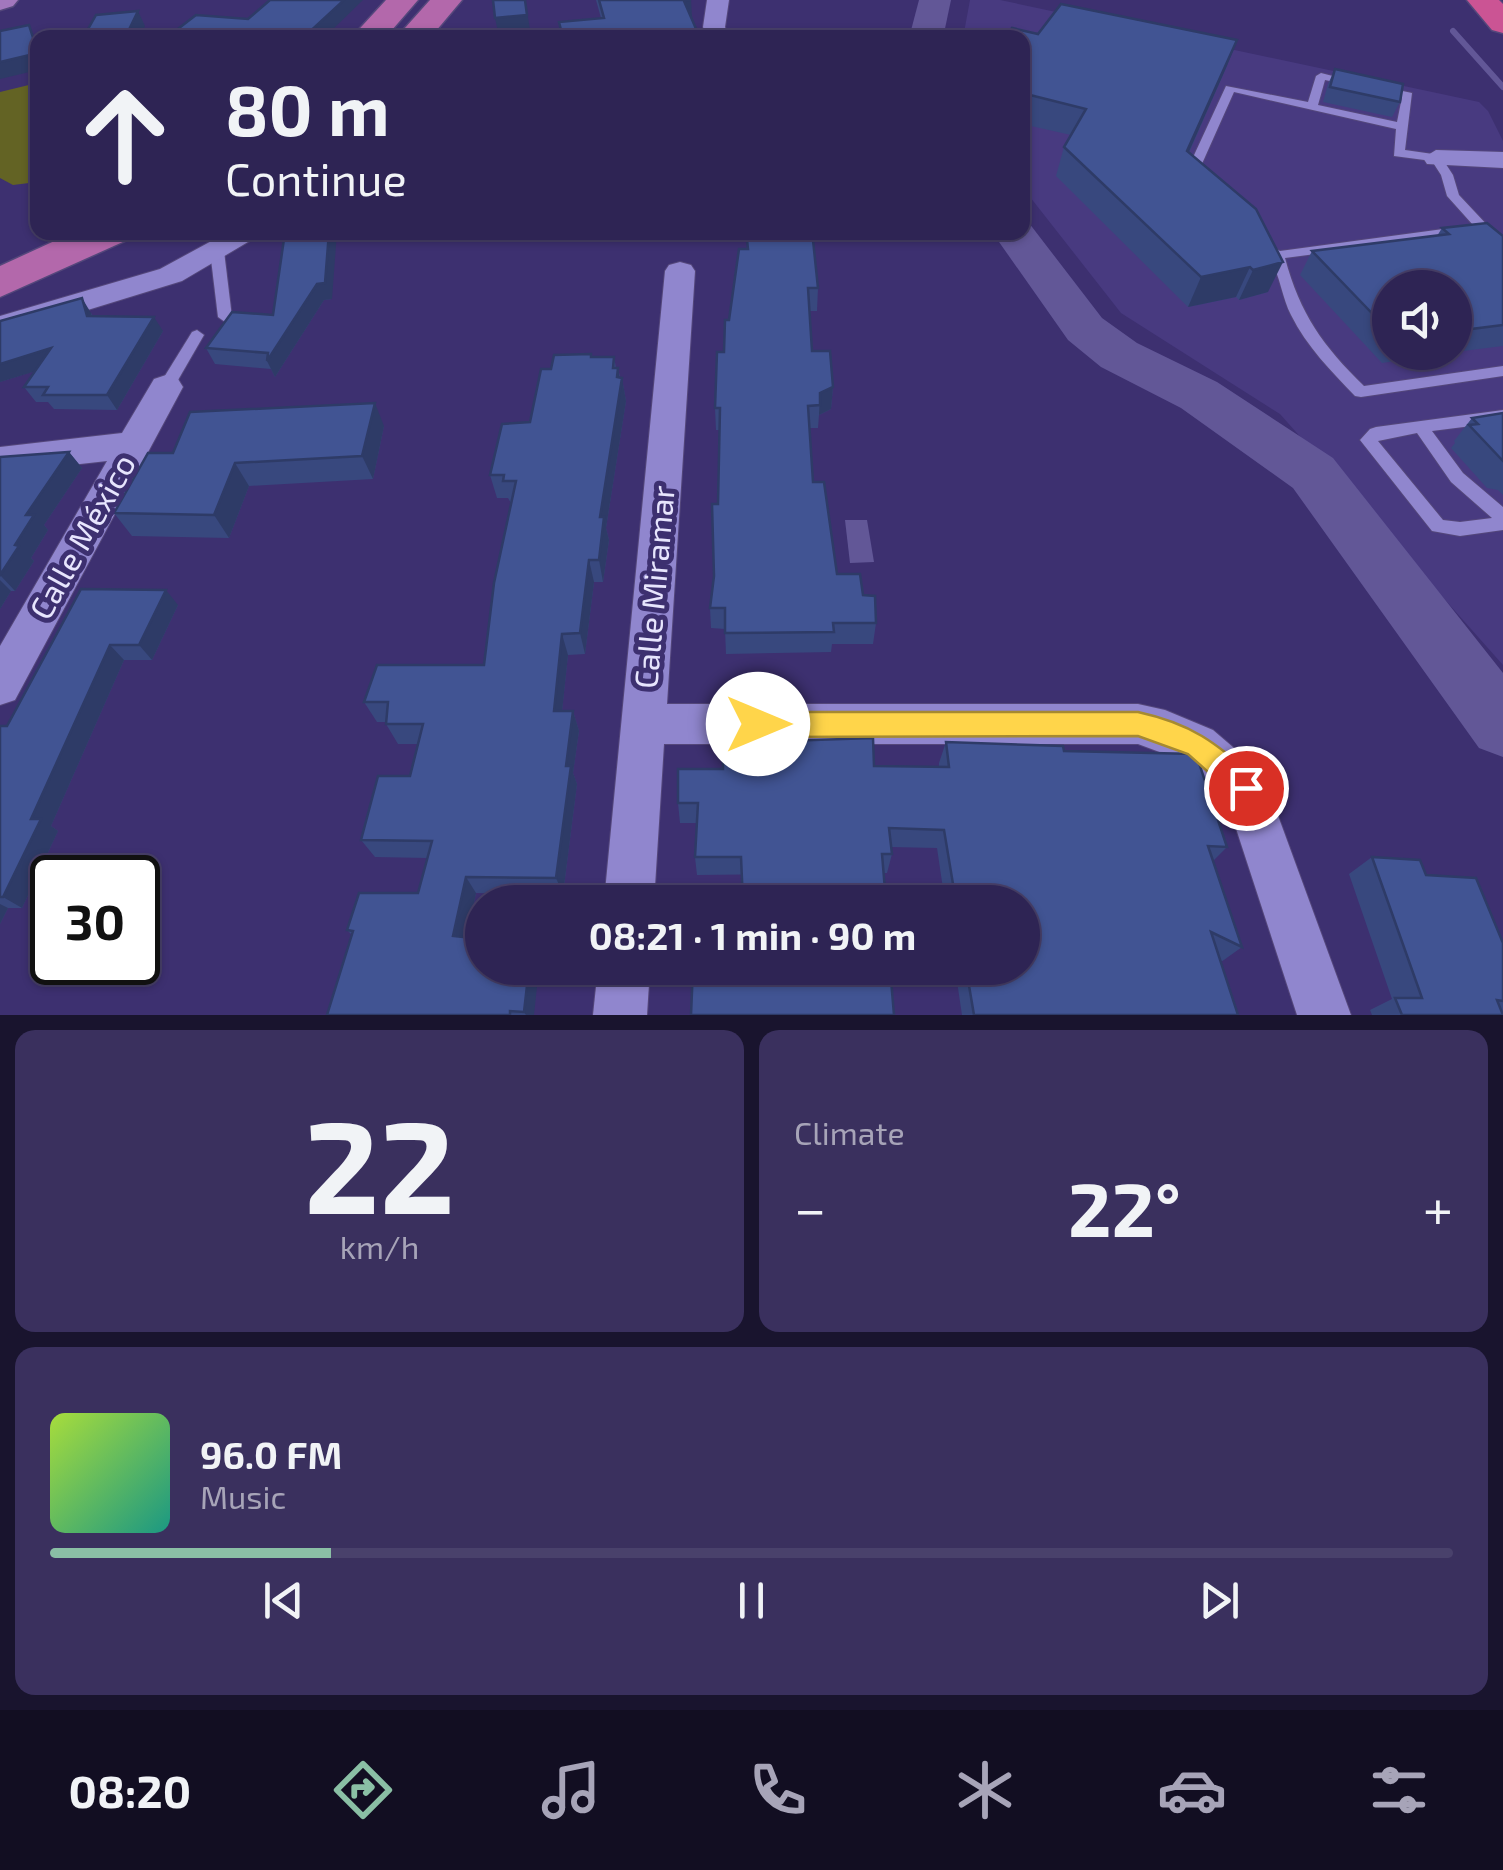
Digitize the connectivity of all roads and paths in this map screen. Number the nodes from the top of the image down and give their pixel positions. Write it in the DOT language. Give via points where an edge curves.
graph roads {
  1 [pos="403,0"];
  2 [pos="447,0"];
  3 [pos="718,0"];
  4 [pos="1482,0"];
  5 [pos="1503,22"];
  6 [pos="374,30"];
  7 [pos="419,30"];
  8 [pos="715,30"];
  9 [pos="1312,107"];
  10 [pos="1402,127"];
  11 [pos="1503,160"];
  12 [pos="1442,167"];
  13 [pos="1503,177"];
  14 [pos="1204,190"];
  15 [pos="30,234"];
  16 [pos="93,240"];
  17 [pos="236,240"];
  18 [pos="1264,243"];
  19 [pos="0,247"];
  20 [pos="217,251"];
  21 [pos="1278,255"];
  22 [pos="680,271"];
  23 [pos="0,283"];
  24 [pos="224,318"];
  25 [pos="0,327"];
  26 [pos="197,335"];
  27 [pos="1503,372"];
  28 [pos="166,387"];
  29 [pos="1503,416"];
  30 [pos="1422,428"];
  31 [pos="134,445"];
  32 [pos="0,460"];
  33 [pos="1503,520"];
  34 [pos="0,686"];
  35 [pos="644,724"];
  36 [pos="630,885"];
  37 [pos="623,985"];
  38 [pos="620,1015"];
  39 [pos="1324,1015"];
  1 -- 6 [label="main road"];
  2 -- 7 [label="main road"];
  3 -- 8 [label="street"];
  4 -- 5 [label="highway"];
  9 -- 10 [label="lane"];
  9 -- 10 [label="lane" via="1321,76 1408,95"];
  9 -- 14 [label="lane" via="1230,88 1195,166 1192,180"];
  10 -- 12 [label="lane" via="1398,153"];
  11 -- 12 [label="street"];
  12 -- 13 [label="street"];
  12 -- 21 [label="lane" via="1454,196 1488,232"];
  15 -- 19 [label="main road"];
  16 -- 23 [label="main road"];
  17 -- 20 [label="street"];
  18 -- 21 [label="lane"];
  20 -- 24 [label="lane"];
  20 -- 25 [label="street" via="172,276"];
  21 -- 27 [label="lane" via="1300,323 1361,392"];
  22 -- 35 [label="street, Calle Miramar"];
  26 -- 28 [label="lane"];
  28 -- 31 [label="street, Calle México"];
  29 -- 30 [label="lane"];
  30 -- 33 [label="lane" via="1476,499"];
  30 -- 33 [label="lane" via="1368,440 1438,526 1460,529"];
  31 -- 32 [label="street"];
  31 -- 34 [label="street, Calle México"];
  35 -- 36 [label="street, Calle Miramar"];
  35 -- 39 [label="street" via="1138,724 1165,730 1198,745 1246,788"];
  37 -- 38 [label="street"];
}
